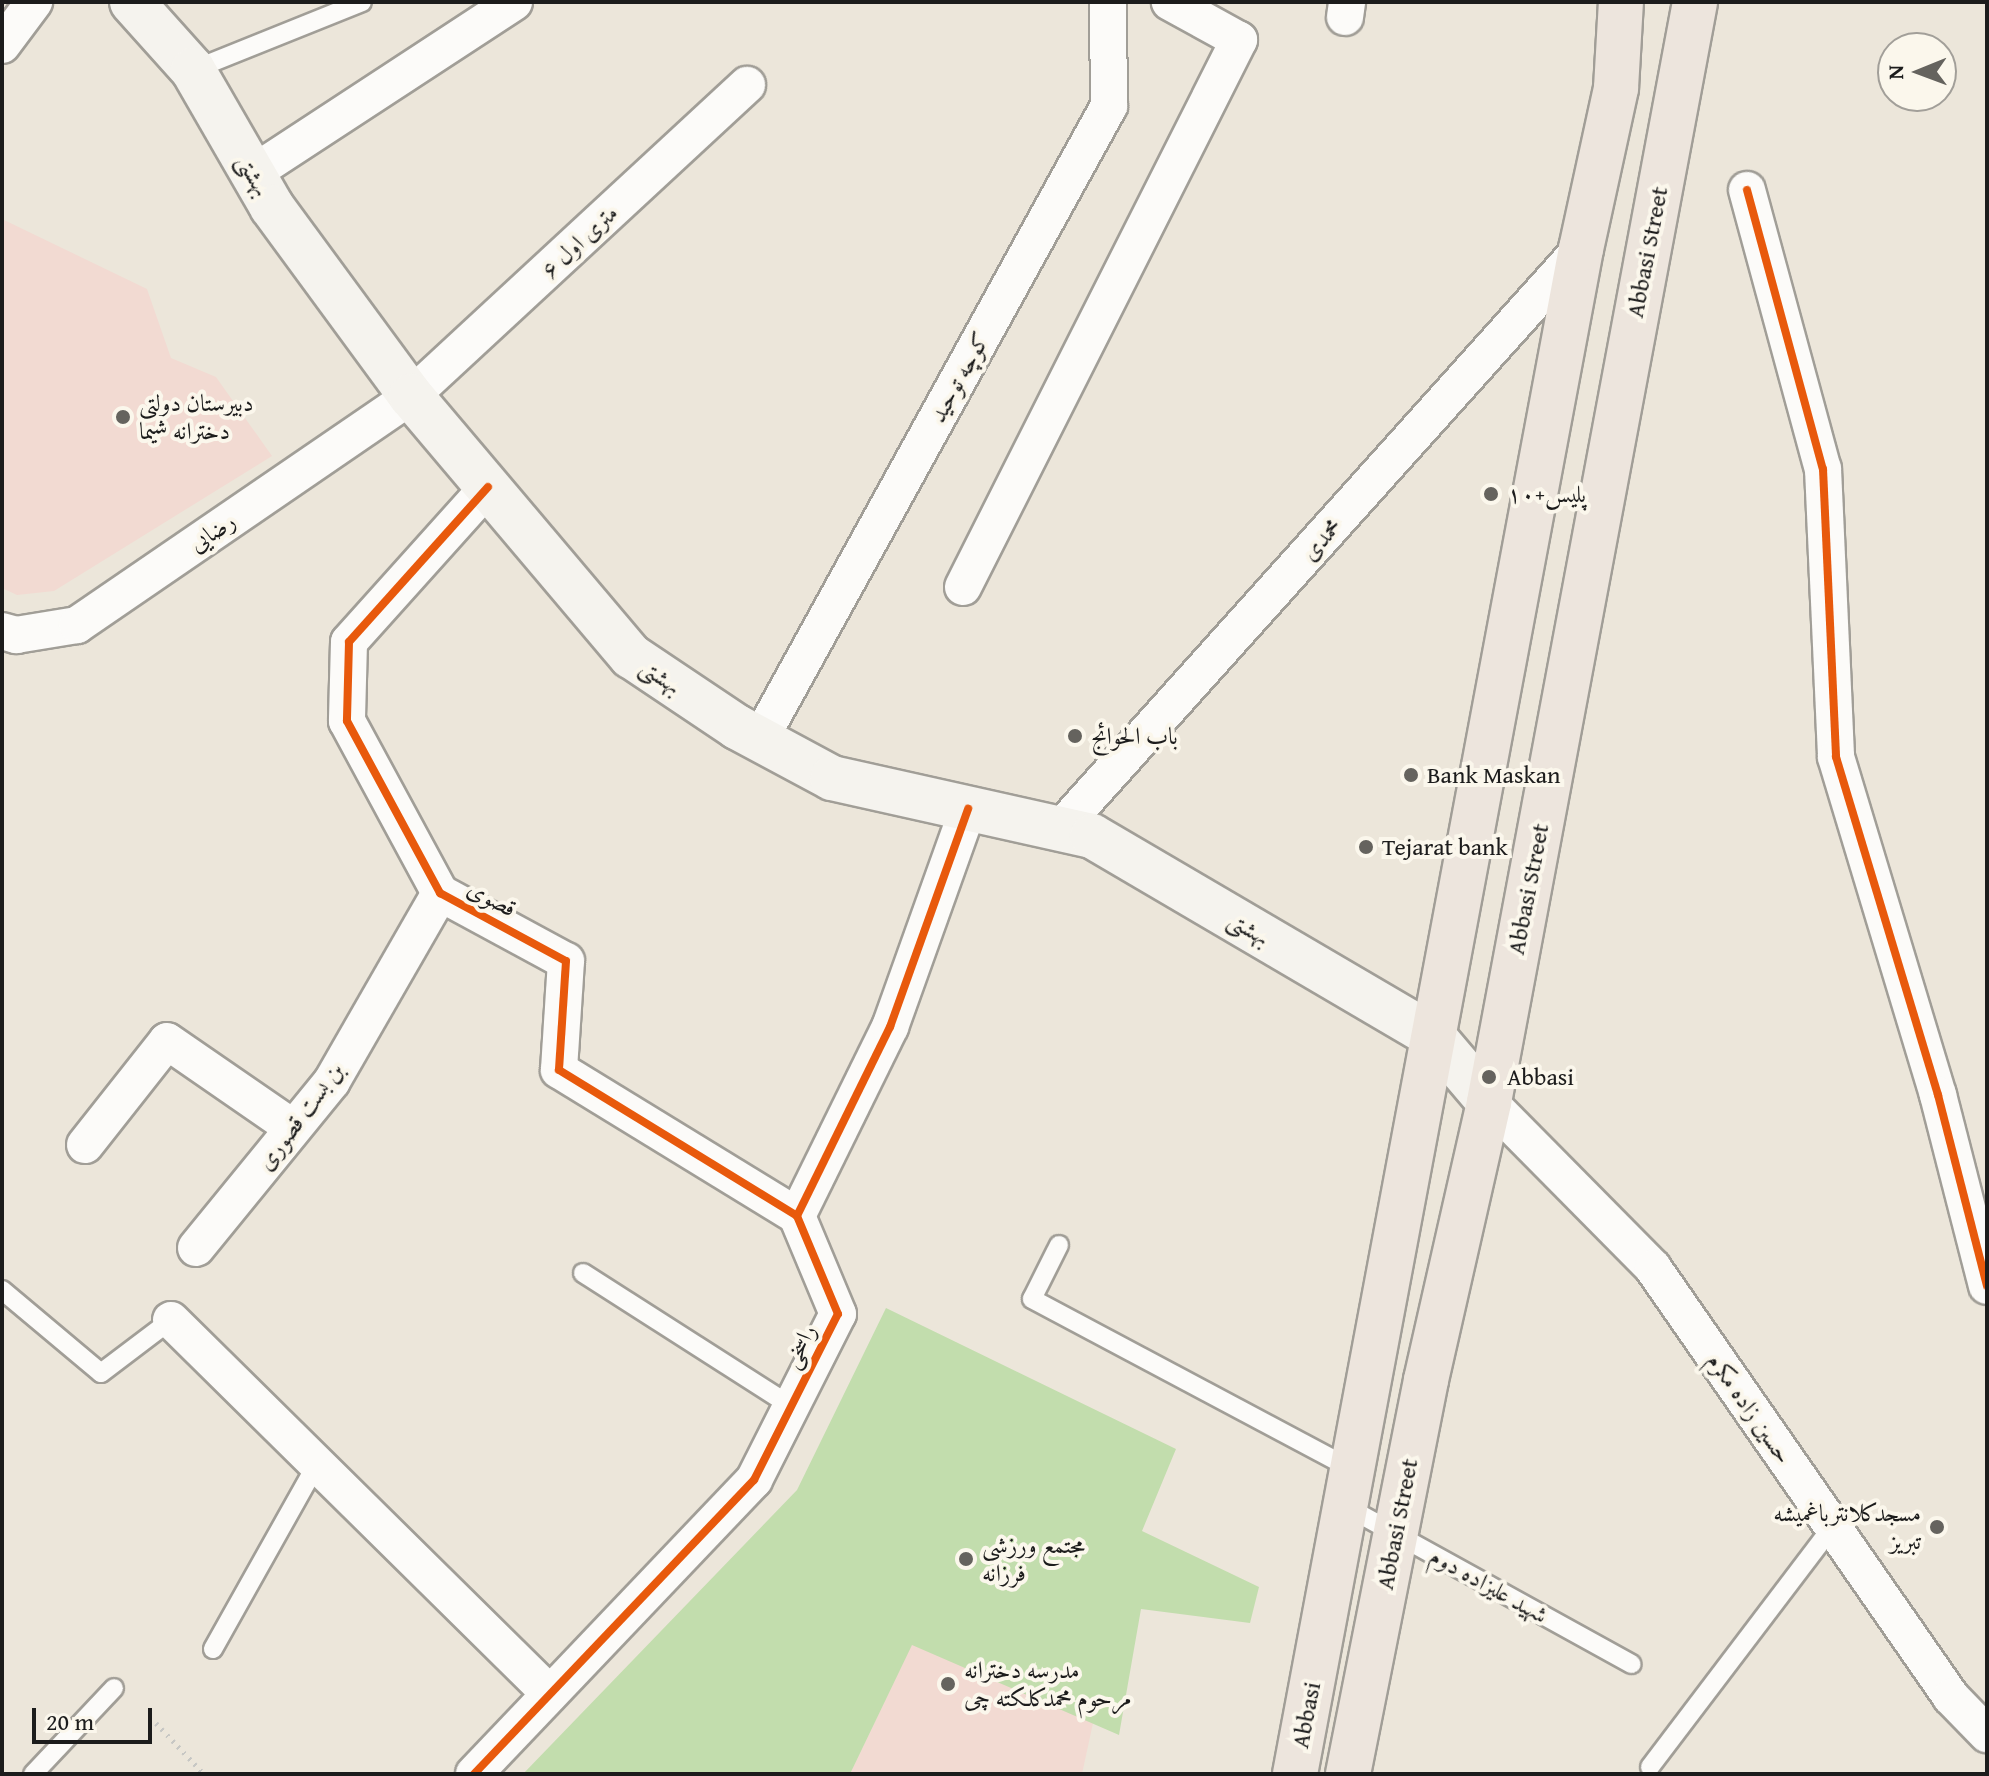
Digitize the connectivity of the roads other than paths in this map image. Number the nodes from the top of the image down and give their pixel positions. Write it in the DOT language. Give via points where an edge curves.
graph roads {
  1 [pos="34,2"];
  2 [pos="362,2"];
  3 [pos="514,2"];
  4 [pos="1108,2"];
  5 [pos="1170,2"];
  6 [pos="1621,2"];
  7 [pos="1695,2"];
  8 [pos="147,12"];
  9 [pos="2,45"];
  10 [pos="193,70"];
  11 [pos="747,85"];
  12 [pos="253,173"];
  13 [pos="1747,190"];
  14 [pos="1581,249"];
  15 [pos="411,396"];
  16 [pos="488,487"];
  17 [pos="963,587"];
  18 [pos="2,631"];
  19 [pos="760,739"];
  20 [pos="968,809"];
  21 [pos="1060,829"];
  22 [pos="440,893"];
  23 [pos="1433,1036"];
  24 [pos="1489,1102"];
  25 [pos="293,1128"];
  26 [pos="85,1145"];
  27 [pos="797,1216"];
  28 [pos="1059,1245"];
  29 [pos="196,1248"];
  30 [pos="583,1273"];
  31 [pos="1987,1286"];
  32 [pos="2,1290"];
  33 [pos="171,1320"];
  34 [pos="791,1406"];
  35 [pos="317,1464"];
  36 [pos="1351,1488"];
  37 [pos="1833,1526"];
  38 [pos="1394,1533"];
  39 [pos="213,1649"];
  40 [pos="1631,1664"];
  41 [pos="114,1688"];
  42 [pos="550,1694"];
  43 [pos="1987,1734"];
  44 [pos="1650,1767"];
  45 [pos="33,1774"];
  46 [pos="474,1774"];
  47 [pos="1295,1774"];
  48 [pos="1348,1774"];
  1 -- 9 [label="street"];
  2 -- 10 [label="lane"];
  3 -- 12 [label="street"];
  4 -- 19 [label="street, کوچه توحید" via="1109,106"];
  5 -- 17 [label="street" via="1239,40"];
  6 -- 14 [label="main road" via="1616,88"];
  7 -- 24 [label="main road, Abbasi Street"];
  8 -- 10 [label="main road, بهشتی"];
  10 -- 12 [label="main road, بهشتی"];
  11 -- 15 [label="street, ۶ متری اول"];
  12 -- 15 [label="main road, بهشتی"];
  13 -- 31 [label="street" via="1823,469 1836,757 1938,1095"];
  14 -- 21 [label="street, محمدی"];
  14 -- 23 [label="main road"];
  15 -- 16 [label="main road, بهشتی"];
  15 -- 18 [label="street, رضایی" via="77,625 16,635"];
  16 -- 19 [label="main road, بهشتی" via="631,656"];
  16 -- 22 [label="street, قصوی" via="349,642 347,721"];
  19 -- 20 [label="main road, بهشتی" via="832,778"];
  20 -- 21 [label="main road, بهشتی"];
  20 -- 27 [label="street" via="890,1027"];
  21 -- 23 [label="main road, بهشتی" via="1092,836"];
  22 -- 25 [label="street, بن بست قصوری" via="332,1081"];
  22 -- 27 [label="street, قصوی" via="566,961 559,1070"];
  23 -- 24 [label="main road, بهشتی"];
  23 -- 36 [label="main road"];
  24 -- 37 [label="street, حسین زاده مکرم" via="1653,1268"];
  24 -- 38 [label="main road, Abbasi Street"];
  25 -- 26 [label="street" via="167,1041"];
  25 -- 29 [label="street, بن بست قصوری"];
  27 -- 34 [label="street, راسخی" via="838,1314"];
  28 -- 36 [label="lane, شهید علیزاده دوم" via="1032,1299"];
  30 -- 34 [label="lane"];
  32 -- 33 [label="lane" via="101,1373"];
  33 -- 35 [label="street"];
  34 -- 42 [label="street, راسخی" via="754,1480"];
  35 -- 39 [label="lane"];
  35 -- 42 [label="street"];
  36 -- 38 [label="lane, شهید علیزاده دوم"];
  36 -- 47 [label="main road, Abbasi"];
  37 -- 43 [label="street, حسین زاده مکرم" via="1951,1697"];
  37 -- 44 [label="lane"];
  38 -- 40 [label="lane, شهید علیزاده دوم"];
  38 -- 48 [label="main road, Abbasi Street"];
  41 -- 45 [label="lane"];
  42 -- 46 [label="street, راسخی"];
}
